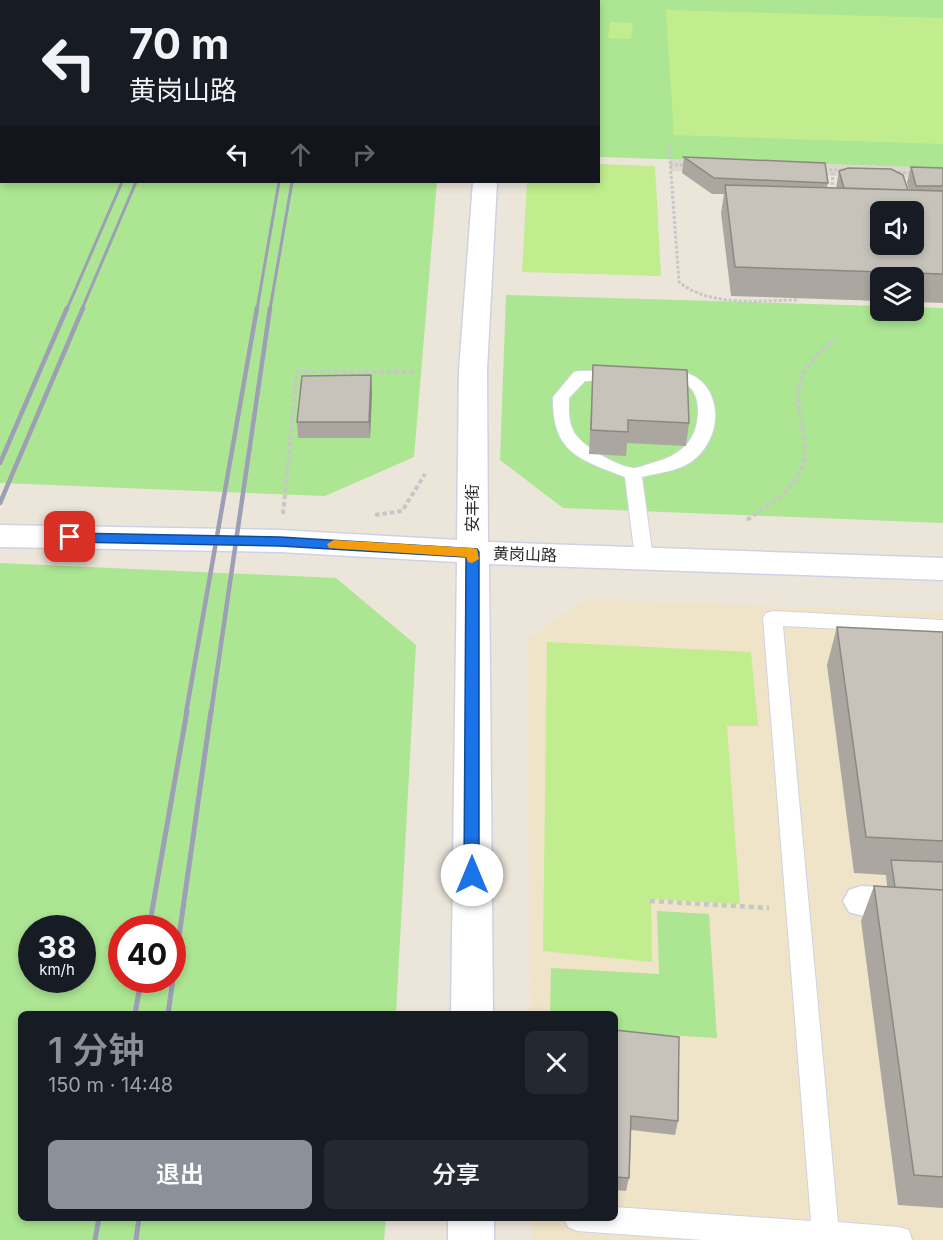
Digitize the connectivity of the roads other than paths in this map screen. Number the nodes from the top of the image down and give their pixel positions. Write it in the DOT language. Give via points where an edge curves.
graph roads {
  1 [pos="485,183"];
  2 [pos="633,474"];
  3 [pos="0,536"];
  4 [pos="472,552"];
  5 [pos="644,558"];
  6 [pos="943,569"];
  7 [pos="943,627"];
  8 [pos="861,901"];
  9 [pos="939,906"];
  10 [pos="471,1011"];
  11 [pos="471,1221"];
  12 [pos="618,1221"];
  13 [pos="826,1235"];
  14 [pos="471,1240"];
  15 [pos="899,1240"];
  1 -- 4 [label="street, 安丰街" via="473,370"];
  2 -- 2 [label="lane" via="684,458 700,441 708,404 700,388 686,377 580,376 561,397 563,428 572,445"];
  2 -- 5 [label="lane"];
  3 -- 4 [label="street, 黄岗山路" via="280,541"];
  4 -- 5 [label="street, 黄岗山路"];
  4 -- 10 [label="street, 安丰街"];
  5 -- 6 [label="street, 黄岗山路"];
  7 -- 13 [label="lane" via="773,618"];
  8 -- 9 [label="street"];
  11 -- 14 [label="street"];
  12 -- 13 [label="lane"];
  13 -- 15 [label="lane"];
}
